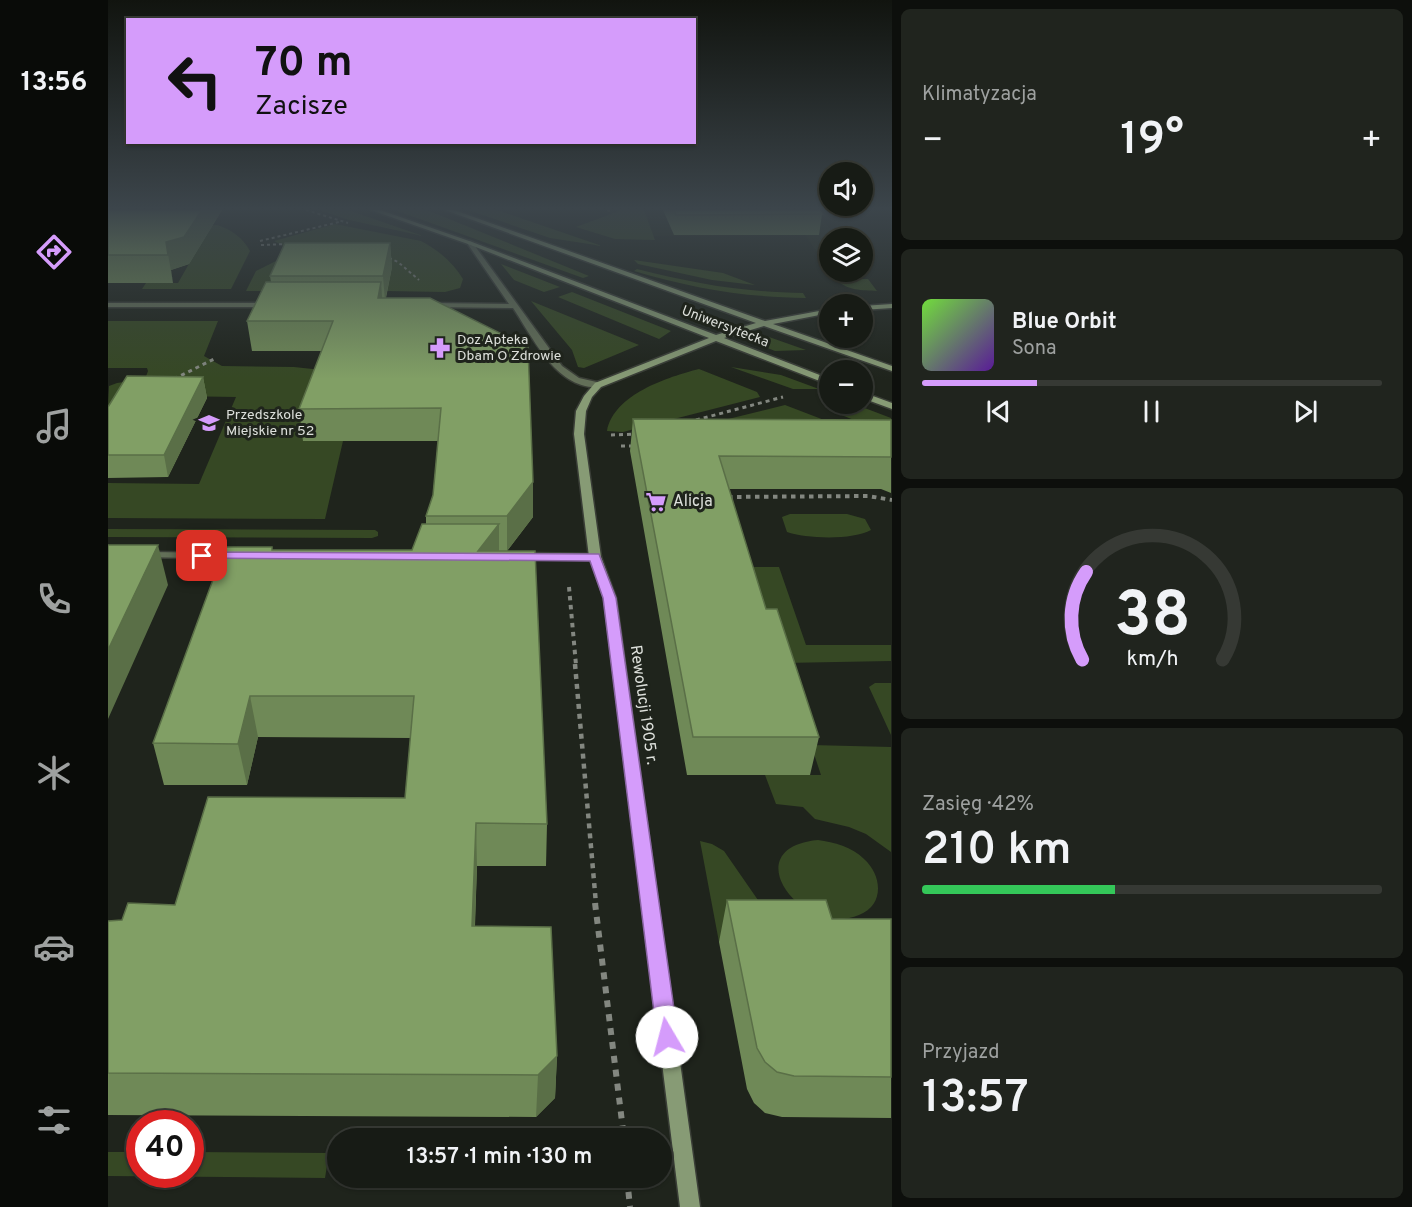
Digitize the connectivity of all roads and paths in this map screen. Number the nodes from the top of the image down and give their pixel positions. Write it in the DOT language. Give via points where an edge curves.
graph roads {
  1 [pos="403,266"];
  2 [pos="487,266"];
  3 [pos="531,266"];
  4 [pos="603,266"];
  5 [pos="423,284"];
  6 [pos="108,305"];
  7 [pos="279,305"];
  8 [pos="419,305"];
  9 [pos="515,306"];
  10 [pos="891,306"];
  11 [pos="873,307"];
  12 [pos="819,313"];
  13 [pos="758,323"];
  14 [pos="716,337"];
  15 [pos="216,358"];
  16 [pos="891,369"];
  17 [pos="819,378"];
  18 [pos="169,382"];
  19 [pos="598,385"];
  20 [pos="783,397"];
  21 [pos="873,399"];
  22 [pos="891,406"];
  23 [pos="686,423"];
  24 [pos="643,434"];
  25 [pos="603,435"];
  26 [pos="621,446"];
  27 [pos="644,447"];
  28 [pos="891,500"];
  29 [pos="730,508"];
  30 [pos="132,555"];
  31 [pos="250,556"];
  32 [pos="509,556"];
  33 [pos="567,556"];
  34 [pos="595,557"];
  35 [pos="623,1128"];
  36 [pos="628,1188"];
  37 [pos="630,1207"];
  38 [pos="690,1207"];
  1 -- 5 [label="path"];
  2 -- 9 [label="street"];
  3 -- 14 [label="main road, Uniwersytecka"];
  4 -- 13 [label="main road, Uniwersytecka"];
  6 -- 7 [label="street"];
  8 -- 9 [label="street"];
  9 -- 19 [label="street" via="566,375"];
  10 -- 11 [label="main road"];
  12 -- 13 [label="main road"];
  13 -- 14 [label="main road"];
  13 -- 16 [label="main road, Uniwersytecka"];
  14 -- 17 [label="main road, Uniwersytecka"];
  14 -- 19 [label="main road"];
  15 -- 18 [label="path"];
  19 -- 34 [label="main road, Rewolucji 1905 r." via="581,411 579,434"];
  20 -- 23 [label="path"];
  21 -- 22 [label="main road"];
  24 -- 25 [label="path"];
  26 -- 27 [label="path"];
  28 -- 29 [label="path" via="868,496 726,496"];
  30 -- 31 [label="street"];
  32 -- 33 [label="street"];
  33 -- 34 [label="street"];
  33 -- 35 [label="path" via="597,923"];
  34 -- 38 [label="main road, Rewolucji 1905 r." via="610,598"];
  36 -- 37 [label="path"];
}
